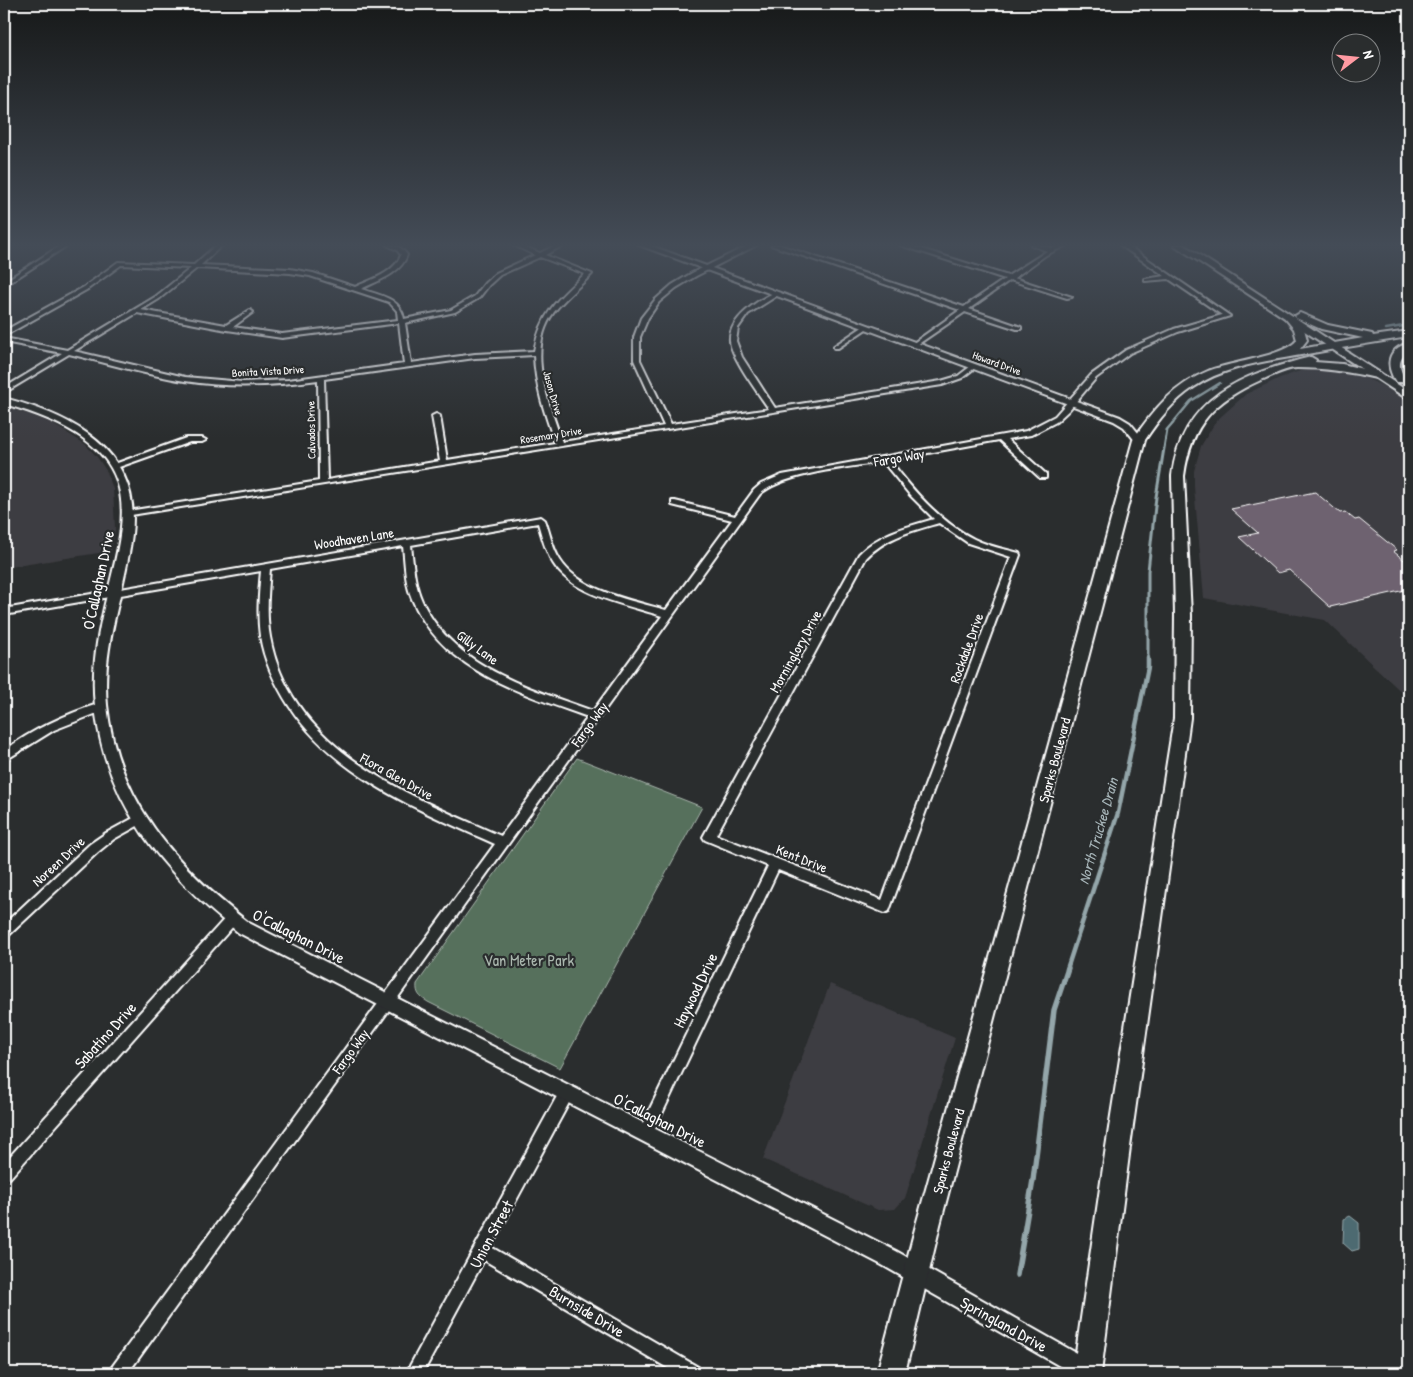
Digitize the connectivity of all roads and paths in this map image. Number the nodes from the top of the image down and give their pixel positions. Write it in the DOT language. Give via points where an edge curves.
graph roads {
  1 [pos="48,309"];
  2 [pos="139,309"];
  3 [pos="398,309"];
  4 [pos="455,309"];
  5 [pos="553,309"];
  6 [pos="650,309"];
  7 [pos="752,309"];
  8 [pos="818,309"];
  9 [pos="1217,309"];
  10 [pos="1282,309"];
  11 [pos="1284,309"];
  12 [pos="965,310"];
  13 [pos="136,311"];
  14 [pos="250,312"];
  15 [pos="1295,317"];
  16 [pos="402,321"];
  17 [pos="866,327"];
  18 [pos="228,328"];
  19 [pos="1019,328"];
  20 [pos="4,334"];
  21 [pos="1409,334"];
  22 [pos="1395,336"];
  23 [pos="4,340"];
  24 [pos="914,345"];
  25 [pos="1409,345"];
  26 [pos="836,347"];
  27 [pos="1332,347"];
  28 [pos="1344,349"];
  29 [pos="1356,351"];
  30 [pos="69,352"];
  31 [pos="536,353"];
  32 [pos="1286,360"];
  33 [pos="408,365"];
  34 [pos="973,367"];
  35 [pos="1376,375"];
  36 [pos="321,377"];
  37 [pos="1405,383"];
  38 [pos="4,391"];
  39 [pos="1409,397"];
  40 [pos="4,401"];
  41 [pos="1071,402"];
  42 [pos="773,410"];
  43 [pos="436,416"];
  44 [pos="668,427"];
  45 [pos="1002,438"];
  46 [pos="202,440"];
  47 [pos="1139,440"];
  48 [pos="559,445"];
  49 [pos="885,459"];
  50 [pos="444,463"];
  51 [pos="116,465"];
  52 [pos="1043,476"];
  53 [pos="323,483"];
  54 [pos="676,503"];
  55 [pos="128,514"];
  56 [pos="737,519"];
  57 [pos="941,519"];
  58 [pos="407,543"];
  59 [pos="266,566"];
  60 [pos="113,592"];
  61 [pos="4,612"];
  62 [pos="668,614"];
  63 [pos="101,707"];
  64 [pos="595,716"];
  65 [pos="6,751"];
  66 [pos="139,820"];
  67 [pos="709,837"];
  68 [pos="503,842"];
  69 [pos="776,863"];
  70 [pos="885,907"];
  71 [pos="232,919"];
  72 [pos="4,932"];
  73 [pos="387,1000"];
  74 [pos="566,1094"];
  75 [pos="646,1132"];
  76 [pos="4,1174"];
  77 [pos="482,1250"];
  78 [pos="917,1274"];
  79 [pos="1089,1372"];
  80 [pos="118,1373"];
  81 [pos="414,1373"];
  82 [pos="692,1373"];
  83 [pos="891,1373"];
  1 -- 20 [label="street"];
  2 -- 13 [label="street"];
  3 -- 16 [label="street"];
  4 -- 16 [label="street"];
  5 -- 31 [label="street, Jason Drive" via="539,337"];
  6 -- 44 [label="street" via="643,318 635,349 641,370"];
  7 -- 42 [label="street" via="735,328 733,341 739,357"];
  8 -- 17 [label="street, Howard Drive"];
  9 -- 41 [label="street, Fargo Way" via="1227,316 1172,331 1129,351 1098,373"];
  10 -- 15 [label="main road"];
  11 -- 15 [label="main road"];
  12 -- 19 [label="street"];
  12 -- 24 [label="street"];
  13 -- 18 [label="street"];
  13 -- 30 [label="street"];
  14 -- 18 [label="street"];
  15 -- 22 [label="main road" via="1346,332"];
  15 -- 27 [label="main road"];
  15 -- 28 [label="main road"];
  15 -- 32 [label="main road" via="1302,340"];
  16 -- 18 [label="street" via="282,336"];
  16 -- 33 [label="street"];
  17 -- 24 [label="street, Howard Drive"];
  17 -- 26 [label="street"];
  21 -- 22 [label="main road, Sparks Boulevard"];
  22 -- 28 [label="main road, Sparks Boulevard"];
  23 -- 30 [label="street, Bonita Vista Drive"];
  24 -- 34 [label="street, Howard Drive"];
  25 -- 29 [label="main road, Sparks Boulevard"];
  25 -- 37 [label="main road" via="1397,354 1392,363"];
  27 -- 28 [label="main road, Sparks Boulevard"];
  27 -- 32 [label="main road, Sparks Boulevard"];
  28 -- 29 [label="main road, Sparks Boulevard"];
  28 -- 32 [label="main road, Sparks Boulevard"];
  28 -- 35 [label="main road"];
  29 -- 37 [label="main road"];
  30 -- 36 [label="street, Bonita Vista Drive" via="203,382 266,384"];
  30 -- 38 [label="street"];
  31 -- 33 [label="street, Bonita Vista Drive" via="475,356"];
  31 -- 48 [label="street, Jason Drive" via="538,379"];
  32 -- 35 [label="main road"];
  32 -- 47 [label="main road, Sparks Boulevard" via="1232,366 1197,380 1162,406"];
  32 -- 79 [label="main road, Sparks Boulevard" via="1222,396 1194,424 1180,457 1182,718 1118,1146"];
  33 -- 36 [label="street, Bonita Vista Drive"];
  34 -- 41 [label="street, Howard Drive"];
  34 -- 42 [label="street, Rosemary Drive" via="960,377 942,383"];
  35 -- 39 [label="main road"];
  36 -- 53 [label="street, Calvados Drive"];
  40 -- 51 [label="street, O'Callaghan Drive" via="67,423 95,442"];
  41 -- 45 [label="street, Fargo Way" via="1061,414 1041,428"];
  41 -- 47 [label="street, Howard Drive" via="1127,425"];
  42 -- 44 [label="street, Rosemary Drive"];
  43 -- 50 [label="street"];
  44 -- 48 [label="street, Rosemary Drive"];
  45 -- 49 [label="street, Fargo Way"];
  45 -- 52 [label="street"];
  46 -- 51 [label="street" via="189,440"];
  47 -- 78 [label="main road, Sparks Boulevard"];
  48 -- 50 [label="street, Rosemary Drive"];
  49 -- 56 [label="street, Fargo Way" via="774,480 757,492"];
  49 -- 57 [label="street, Rockdale Drive" via="903,482"];
  50 -- 53 [label="street, Rosemary Drive"];
  51 -- 55 [label="street, O'Callaghan Drive" via="125,490"];
  53 -- 55 [label="street, Rosemary Drive"];
  54 -- 56 [label="street"];
  55 -- 60 [label="street, O'Callaghan Drive"];
  56 -- 62 [label="street, Fargo Way"];
  57 -- 67 [label="street, Morninglory Drive" via="886,537 862,556"];
  57 -- 70 [label="street, Rockdale Drive" via="972,542 1016,556"];
  58 -- 59 [label="street, Woodhaven Lane"];
  58 -- 62 [label="street, Woodhaven Lane" via="541,520 552,555 567,574 592,589"];
  58 -- 64 [label="street, Gilly Lane" via="417,600 425,616 450,646 510,684"];
  59 -- 60 [label="street, Woodhaven Lane"];
  59 -- 68 [label="street, Flora Glen Drive" via="263,603 268,651 290,701 305,722 348,764 375,782"];
  60 -- 61 [label="street, Woodhaven Lane"];
  60 -- 63 [label="street, O'Callaghan Drive" via="102,642"];
  62 -- 64 [label="street, Fargo Way"];
  63 -- 65 [label="street" via="67,719"];
  63 -- 66 [label="street, O'Callaghan Drive" via="113,767"];
  64 -- 68 [label="street, Fargo Way"];
  66 -- 71 [label="street, O'Callaghan Drive" via="186,880"];
  66 -- 72 [label="street, Noreen Drive" via="94,848"];
  67 -- 69 [label="street, Kent Drive"];
  68 -- 73 [label="street, Fargo Way"];
  69 -- 70 [label="street, Kent Drive"];
  69 -- 75 [label="street, Haywood Drive"];
  71 -- 73 [label="street, O'Callaghan Drive"];
  71 -- 76 [label="street, Sabatino Drive"];
  73 -- 74 [label="street, O'Callaghan Drive"];
  73 -- 80 [label="street, Fargo Way"];
  74 -- 75 [label="street, O'Callaghan Drive"];
  74 -- 77 [label="street, Union Street"];
  75 -- 78 [label="street, O'Callaghan Drive"];
  77 -- 81 [label="street, Union Street"];
  77 -- 82 [label="street, Burnside Drive"];
  78 -- 79 [label="street, Springland Drive"];
  78 -- 83 [label="main road, Sparks Boulevard"];
}
